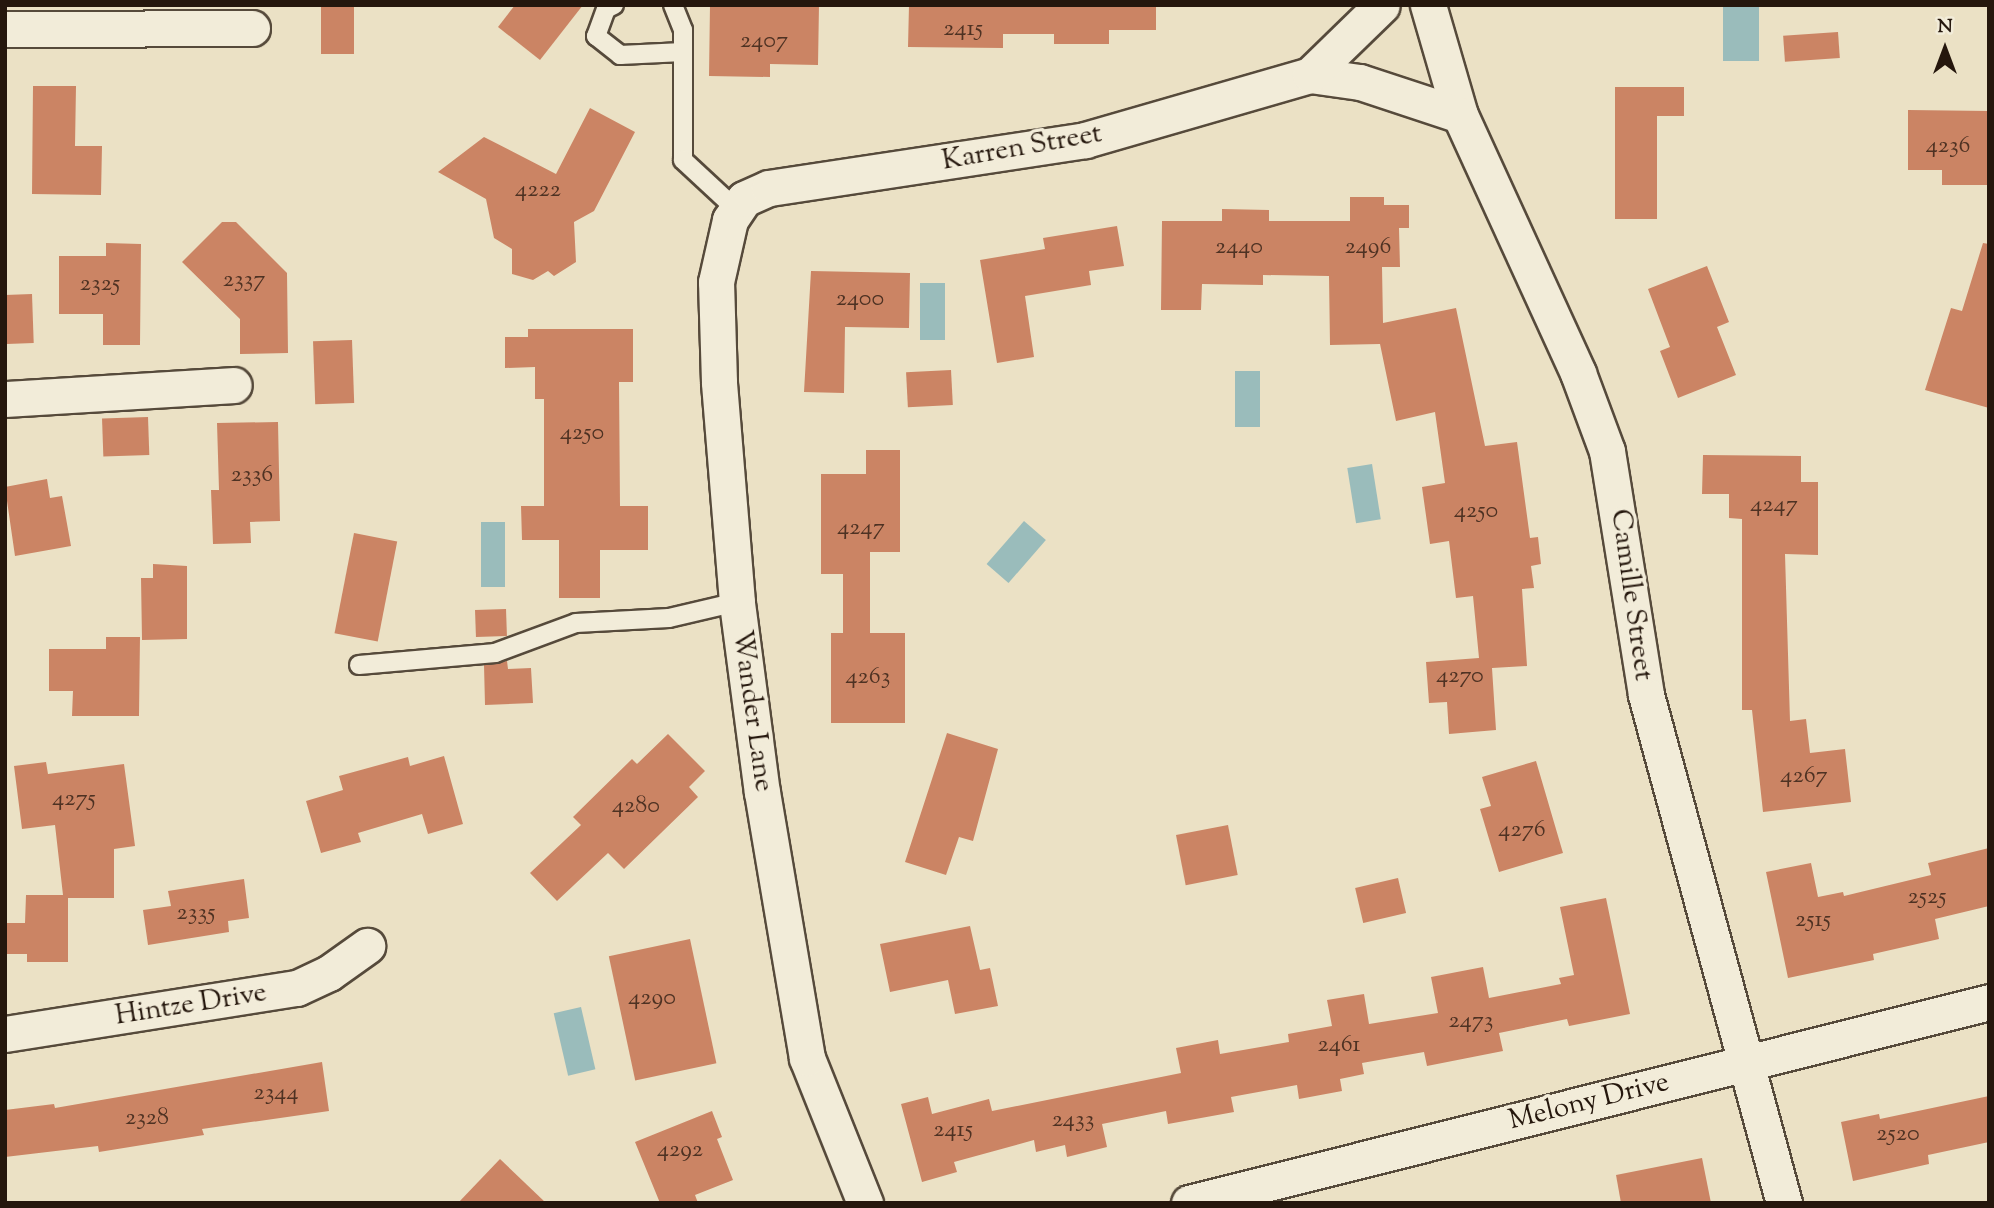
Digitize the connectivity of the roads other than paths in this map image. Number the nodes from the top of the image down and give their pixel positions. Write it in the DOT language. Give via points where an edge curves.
graph roads {
  1 [pos="614,5"];
  2 [pos="673,5"];
  3 [pos="1382,5"];
  4 [pos="1428,5"];
  5 [pos="252,28"];
  6 [pos="5,29"];
  7 [pos="682,52"];
  8 [pos="1310,75"];
  9 [pos="1460,115"];
  10 [pos="736,209"];
  11 [pos="234,385"];
  12 [pos="5,399"];
  13 [pos="737,602"];
  14 [pos="359,665"];
  15 [pos="366,946"];
  16 [pos="1989,1002"];
  17 [pos="5,1034"];
  18 [pos="1746,1063"];
  19 [pos="865,1203"];
  20 [pos="1189,1203"];
  21 [pos="1784,1203"];
  1 -- 7 [label="lane" via="606,9 596,36 620,55"];
  2 -- 7 [label="lane" via="682,30"];
  3 -- 8 [label="street, Karren Street"];
  4 -- 9 [label="street, Camille Street"];
  5 -- 6 [label="street"];
  7 -- 10 [label="lane" via="682,160"];
  8 -- 9 [label="street, Karren Street" via="1360,82"];
  8 -- 10 [label="street, Karren Street" via="1085,139 769,188 744,199"];
  9 -- 18 [label="street, Camille Street" via="1578,373 1607,451 1646,695"];
  10 -- 13 [label="street, Wander Lane" via="724,235 716,282"];
  11 -- 12 [label="street"];
  13 -- 14 [label="lane" via="669,618 576,623 495,653"];
  13 -- 19 [label="street, Wander Lane" via="762,793 807,1058"];
  15 -- 17 [label="street, Hintze Drive" via="329,973 296,988"];
  16 -- 18 [label="street, Melony Drive"];
  18 -- 20 [label="street, Melony Drive"];
  18 -- 21 [label="street, Camille Street"];
}
